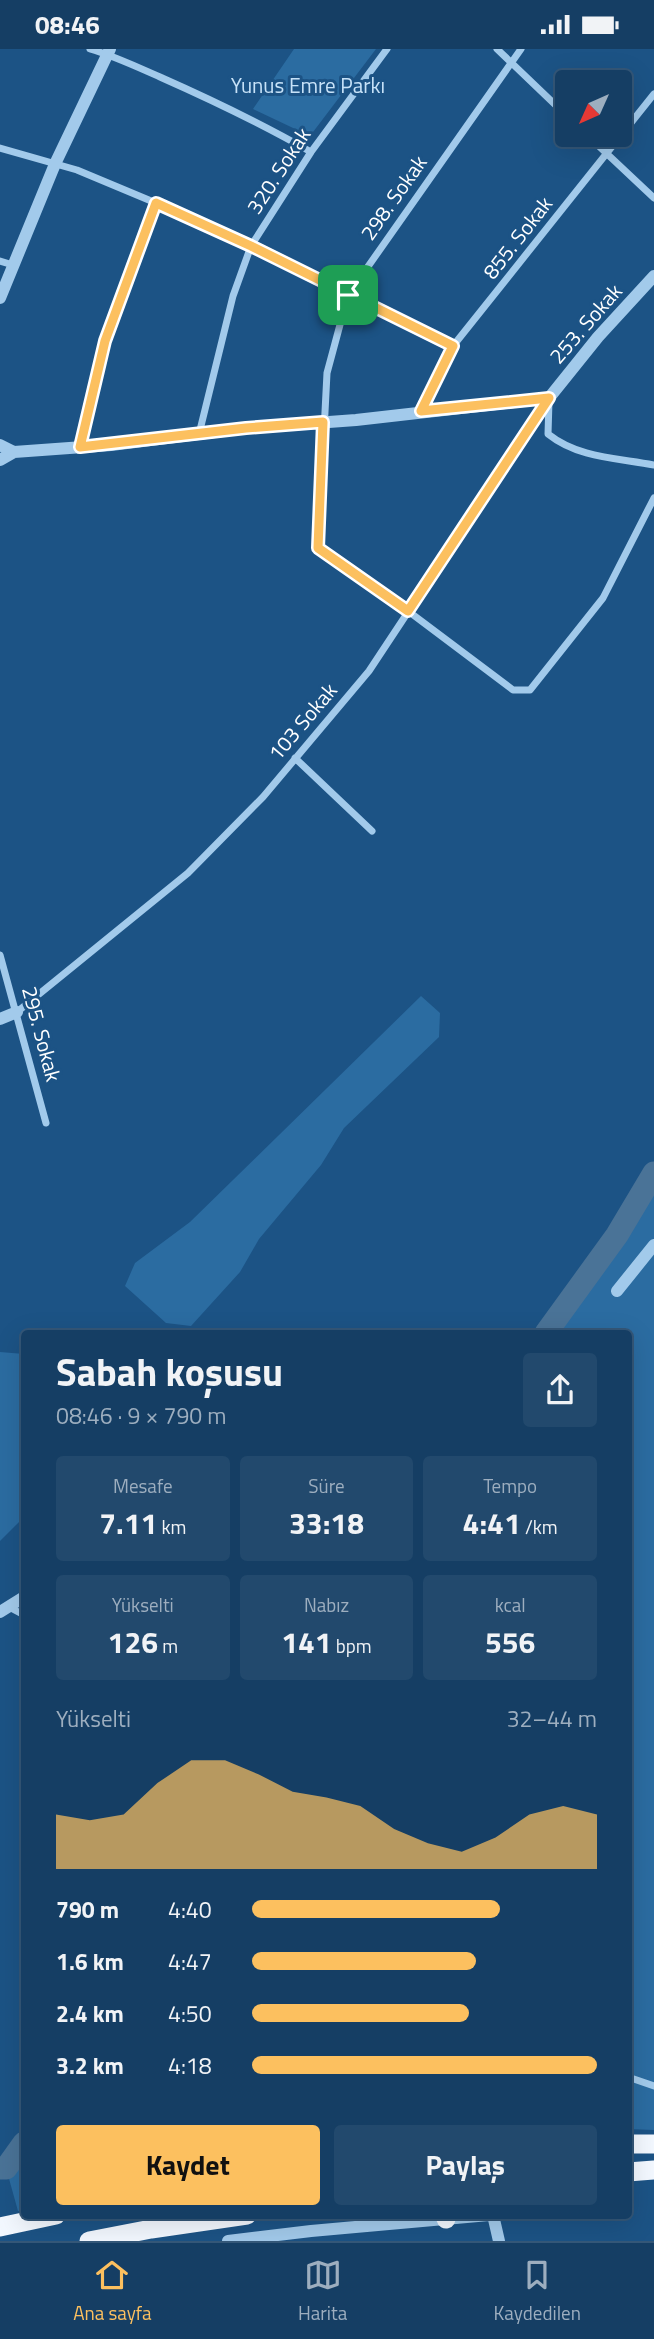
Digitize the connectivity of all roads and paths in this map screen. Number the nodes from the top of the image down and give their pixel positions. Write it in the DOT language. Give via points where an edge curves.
graph roads {
  1 [pos="90,49"];
  2 [pos="387,49"];
  3 [pos="497,49"];
  4 [pos="521,49"];
  5 [pos="109,51"];
  6 [pos="510,62"];
  7 [pos="654,94"];
  8 [pos="555,105"];
  9 [pos="600,147"];
  10 [pos="0,148"];
  11 [pos="311,152"];
  12 [pos="607,153"];
  13 [pos="54,164"];
  14 [pos="654,198"];
  15 [pos="156,203"];
  16 [pos="251,246"];
  17 [pos="0,261"];
  18 [pos="13,265"];
  19 [pos="654,276"];
  20 [pos="348,295"];
  21 [pos="0,298"];
  22 [pos="453,346"];
  23 [pos="549,398"];
  24 [pos="421,411"];
  25 [pos="323,422"];
  26 [pos="199,434"];
  27 [pos="0,445"];
  28 [pos="80,447"];
  29 [pos="14,452"];
  30 [pos="0,460"];
  31 [pos="654,465"];
  32 [pos="654,498"];
  33 [pos="408,611"];
  34 [pos="295,758"];
  35 [pos="372,831"];
  36 [pos="0,955"];
  37 [pos="18,1012"];
  38 [pos="0,1019"];
  39 [pos="46,1123"];
  40 [pos="654,1245"];
  41 [pos="617,1290"];
  42 [pos="21,1599"];
  43 [pos="4,1610"];
  44 [pos="21,1614"];
  45 [pos="632,2078"];
  46 [pos="654,2086"];
  47 [pos="632,2144"];
  48 [pos="654,2144"];
  49 [pos="654,2170"];
  50 [pos="632,2172"];
  51 [pos="37,2219"];
  52 [pos="223,2219"];
  53 [pos="426,2219"];
  54 [pos="492,2219"];
  55 [pos="0,2227"];
  56 [pos="89,2241"];
  57 [pos="228,2241"];
  58 [pos="499,2241"];
  1 -- 5 [label="street"];
  2 -- 11 [label="street, 320. Sokak"];
  3 -- 6 [label="street"];
  4 -- 6 [label="street, 298. Sokak"];
  5 -- 11 [label="street"];
  5 -- 13 [label="street"];
  6 -- 8 [label="street"];
  6 -- 20 [label="street, 298. Sokak"];
  7 -- 12 [label="street, 855. Sokak"];
  9 -- 12 [label="street"];
  10 -- 13 [label="street"];
  11 -- 16 [label="street, 320. Sokak"];
  12 -- 14 [label="street"];
  12 -- 22 [label="street, 855. Sokak"];
  13 -- 15 [label="street"];
  13 -- 18 [label="street"];
  15 -- 16 [label="street"];
  15 -- 28 [label="street" via="105,341"];
  16 -- 20 [label="street"];
  16 -- 26 [label="street, 320. Sokak" via="233,296"];
  17 -- 18 [label="street"];
  18 -- 21 [label="street"];
  19 -- 23 [label="street, 253. Sokak"];
  20 -- 22 [label="street"];
  20 -- 25 [label="street, 298. Sokak" via="327,373"];
  22 -- 24 [label="street, 855. Sokak"];
  23 -- 24 [label="street"];
  23 -- 31 [label="street" via="548,434 563,446"];
  23 -- 33 [label="street, 103 Sokak"];
  24 -- 25 [label="street"];
  25 -- 26 [label="street"];
  25 -- 33 [label="street, 298. Sokak" via="318,548"];
  26 -- 28 [label="street"];
  27 -- 29 [label="street"];
  28 -- 29 [label="street"];
  29 -- 30 [label="street"];
  32 -- 33 [label="street" via="603,599 530,690 513,690"];
  33 -- 34 [label="street, 103 Sokak" via="369,671"];
  34 -- 35 [label="street"];
  34 -- 37 [label="street, 103 Sokak" via="188,873"];
  36 -- 37 [label="street, 295. Sokak"];
  37 -- 38 [label="street"];
  37 -- 39 [label="street, 295. Sokak"];
  40 -- 41 [label="street"];
  42 -- 43 [label="street"];
  43 -- 44 [label="street"];
  45 -- 46 [label="street"];
  47 -- 48 [label="highway"];
  49 -- 50 [label="highway"];
  51 -- 55 [label="highway"];
  52 -- 56 [label="highway"];
  53 -- 57 [label="street"];
  54 -- 58 [label="street"];
}
